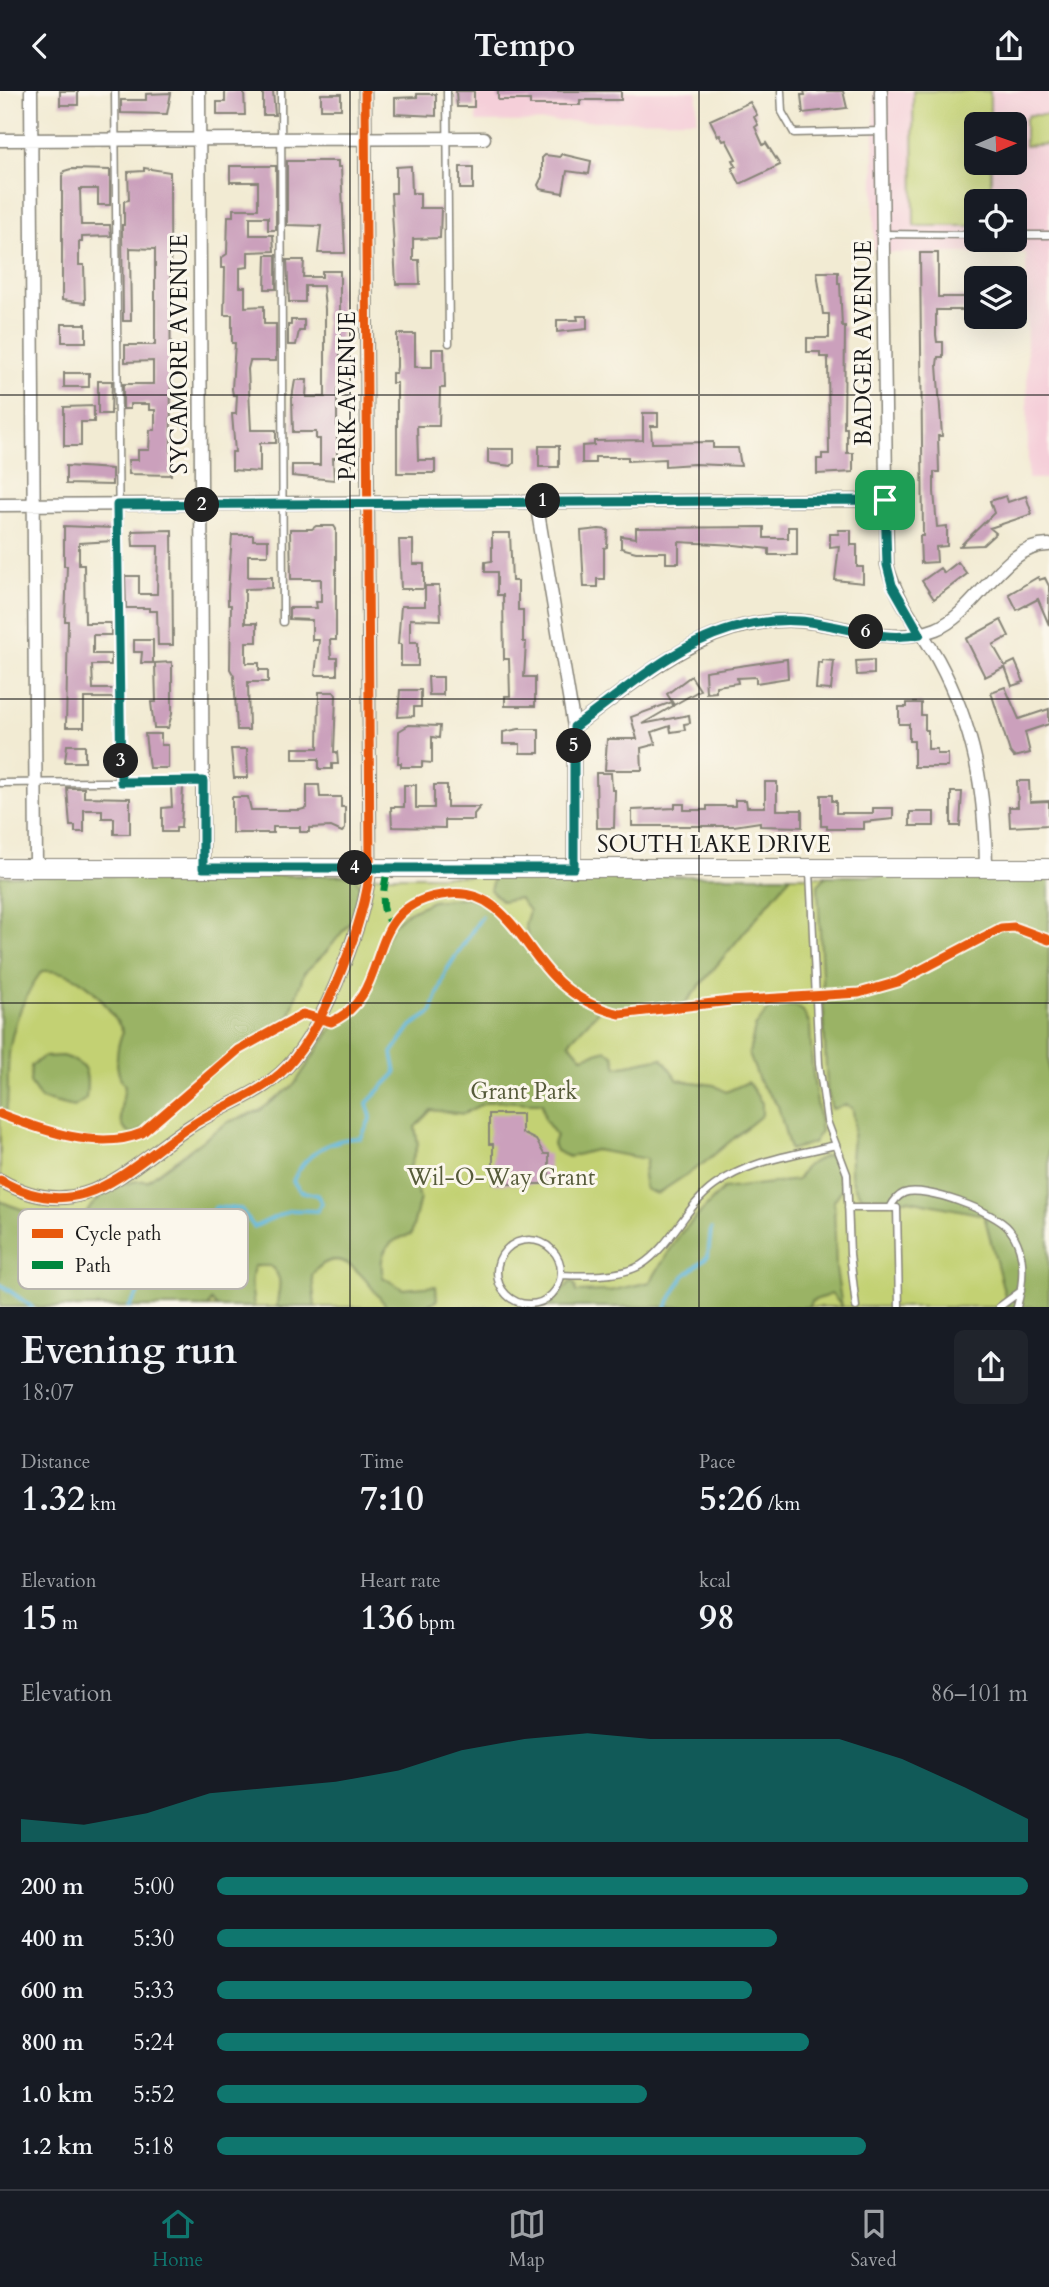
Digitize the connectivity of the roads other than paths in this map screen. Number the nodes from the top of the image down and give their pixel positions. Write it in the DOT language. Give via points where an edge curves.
graph roads {
  1 [pos="31,91"];
  2 [pos="115,91"];
  3 [pos="199,91"];
  4 [pos="281,91"];
  5 [pos="365,91"];
  6 [pos="447,91"];
  7 [pos="781,91"];
  8 [pos="881,91"];
  9 [pos="882,131"];
  10 [pos="484,138"];
  11 [pos="448,139"];
  12 [pos="0,140"];
  13 [pos="32,140"];
  14 [pos="115,140"];
  15 [pos="281,140"];
  16 [pos="365,140"];
  17 [pos="199,141"];
  18 [pos="883,235"];
  19 [pos="964,235"];
  20 [pos="1027,235"];
  21 [pos="1049,235"];
  22 [pos="449,343"];
  23 [pos="885,500"];
  24 [pos="536,501"];
  25 [pos="0,505"];
  26 [pos="34,505"];
  27 [pos="117,505"];
  28 [pos="200,505"];
  29 [pos="284,505"];
  30 [pos="367,505"];
  31 [pos="1049,545"];
  32 [pos="283,622"];
  33 [pos="920,634"];
  34 [pos="574,727"];
  35 [pos="203,781"];
  36 [pos="121,782"];
  37 [pos="0,783"];
  38 [pos="35,783"];
  39 [pos="986,867"];
  40 [pos="1049,867"];
  41 [pos="0,868"];
  42 [pos="36,868"];
  43 [pos="203,868"];
  44 [pos="370,868"];
  45 [pos="574,868"];
  46 [pos="810,869"];
  47 [pos="836,1145"];
  48 [pos="0,1180"];
  49 [pos="848,1208"];
  50 [pos="890,1208"];
  51 [pos="561,1275"];
  52 [pos="1021,1291"];
  53 [pos="523,1305"];
  54 [pos="856,1307"];
  55 [pos="899,1307"];
  56 [pos="999,1307"];
  57 [pos="1017,1307"];
  1 -- 13 [label="street"];
  2 -- 14 [label="lane"];
  3 -- 17 [label="street, SYCAMORE AVENUE"];
  4 -- 15 [label="lane"];
  5 -- 16 [label="street, PARK AVENUE"];
  6 -- 11 [label="lane"];
  7 -- 9 [label="lane" via="782,112 794,133"];
  8 -- 9 [label="street, BADGER AVENUE"];
  9 -- 18 [label="street, BADGER AVENUE"];
  10 -- 11 [label="street"];
  11 -- 16 [label="street"];
  11 -- 22 [label="lane"];
  12 -- 13 [label="street"];
  13 -- 14 [label="street"];
  13 -- 26 [label="street"];
  14 -- 17 [label="street"];
  14 -- 27 [label="lane"];
  15 -- 16 [label="street"];
  15 -- 17 [label="street"];
  15 -- 29 [label="lane"];
  16 -- 30 [label="street, PARK AVENUE"];
  17 -- 28 [label="street, SYCAMORE AVENUE"];
  18 -- 19 [label="lane"];
  18 -- 23 [label="street, BADGER AVENUE"];
  20 -- 21 [label="lane"];
  23 -- 24 [label="street"];
  23 -- 33 [label="street, BADGER AVENUE" via="892,585"];
  24 -- 30 [label="street"];
  24 -- 34 [label="street"];
  25 -- 26 [label="street"];
  26 -- 27 [label="street"];
  26 -- 38 [label="street"];
  27 -- 28 [label="street"];
  27 -- 36 [label="lane"];
  28 -- 29 [label="street"];
  28 -- 35 [label="street, SYCAMORE AVENUE"];
  29 -- 30 [label="street"];
  29 -- 32 [label="lane"];
  30 -- 44 [label="street, PARK AVENUE"];
  31 -- 33 [label="street" via="1011,561 967,609 939,628"];
  33 -- 34 [label="street" via="893,638 797,621 725,631 680,649"];
  33 -- 39 [label="street, BADGER AVENUE" via="962,707 975,749"];
  34 -- 45 [label="street"];
  35 -- 36 [label="lane"];
  35 -- 43 [label="street, SYCAMORE AVENUE"];
  36 -- 38 [label="lane"];
  37 -- 38 [label="lane"];
  38 -- 42 [label="street"];
  39 -- 40 [label="street, SOUTH LAKE DRIVE"];
  39 -- 46 [label="street, SOUTH LAKE DRIVE"];
  41 -- 42 [label="street, SOUTH LAKE DRIVE"];
  42 -- 43 [label="street, SOUTH LAKE DRIVE"];
  43 -- 44 [label="street, SOUTH LAKE DRIVE"];
  44 -- 45 [label="street, SOUTH LAKE DRIVE"];
  44 -- 48 [label="street, PARK AVENUE" via="366,903 319,1018 293,1061 275,1079 200,1121 118,1180 90,1193 44,1198"];
  45 -- 46 [label="street, SOUTH LAKE DRIVE"];
  46 -- 47 [label="lane" via="819,1064 827,1121"];
  47 -- 49 [label="lane" via="847,1174"];
  47 -- 51 [label="lane" via="734,1173 694,1202 641,1265"];
  49 -- 50 [label="lane"];
  49 -- 54 [label="lane"];
  50 -- 52 [label="lane" via="903,1193 921,1192 995,1216 1009,1227 1018,1243"];
  50 -- 55 [label="lane" via="897,1209"];
  51 -- 53 [label="lane" via="552,1294"];
  51 -- 53 [label="lane" via="556,1254 540,1241 510,1246 497,1273 505,1293"];
  52 -- 56 [label="lane"];
  52 -- 57 [label="lane"];
}
